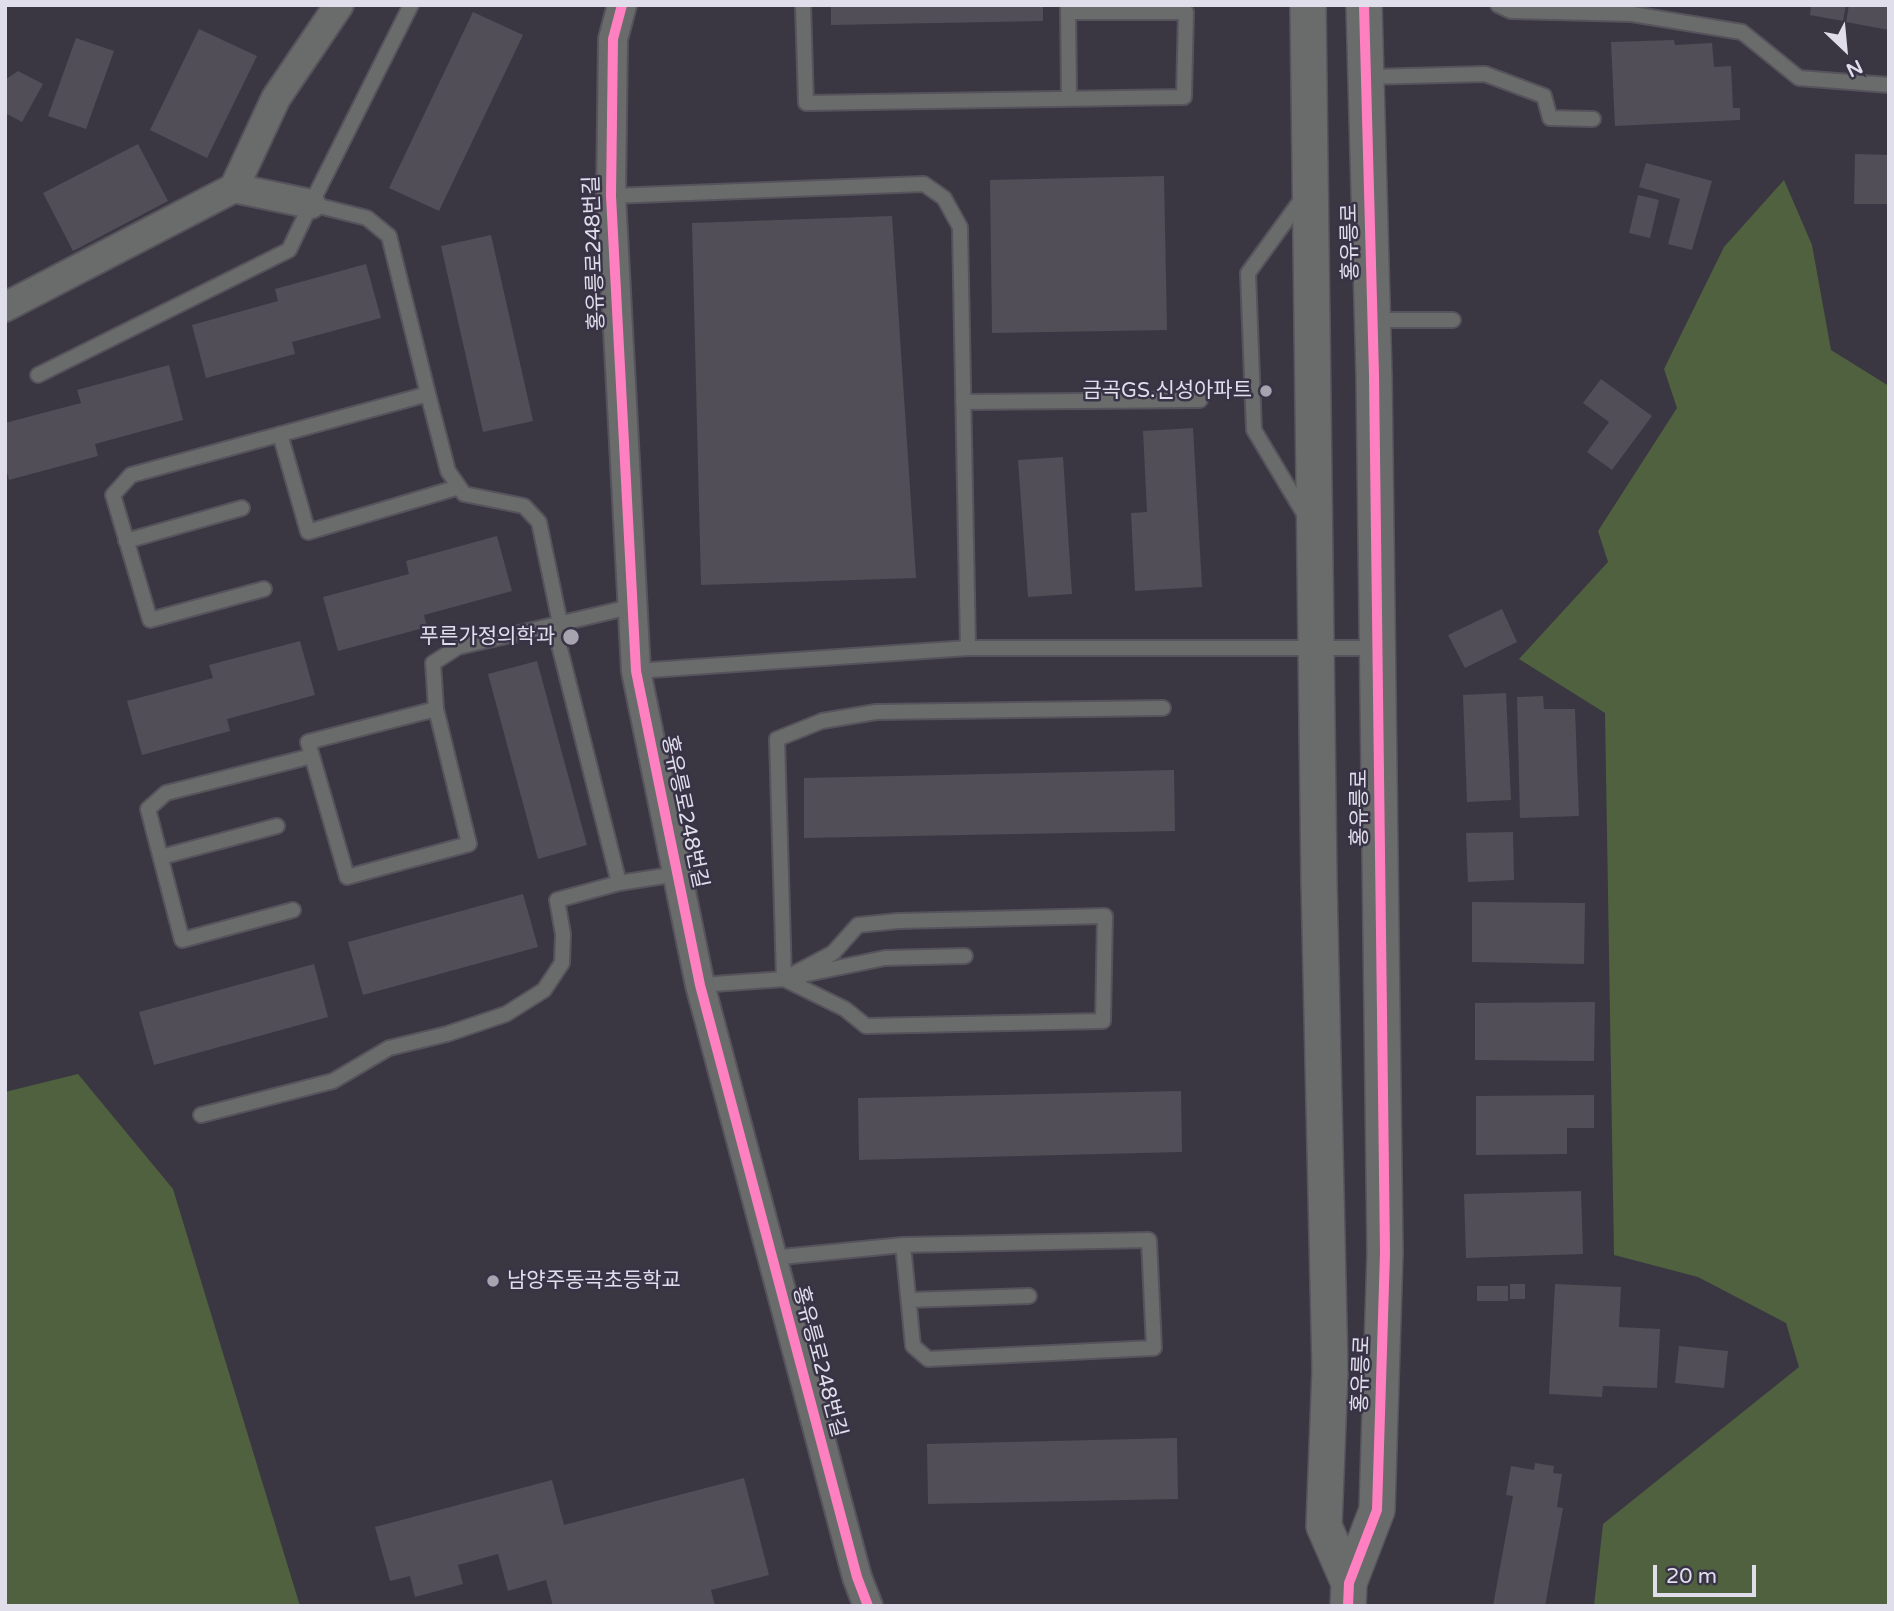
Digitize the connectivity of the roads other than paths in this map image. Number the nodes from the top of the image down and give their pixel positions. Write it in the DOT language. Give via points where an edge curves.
graph roads {
  1 [pos="339,5"];
  2 [pos="411,5"];
  3 [pos="622,5"];
  4 [pos="803,5"];
  5 [pos="1308,5"];
  6 [pos="1364,5"];
  7 [pos="1498,5"];
  8 [pos="1069,9"];
  9 [pos="1368,77"];
  10 [pos="1889,85"];
  11 [pos="1069,98"];
  12 [pos="1593,119"];
  13 [pos="234,188"];
  14 [pos="1309,190"];
  15 [pos="611,196"];
  16 [pos="311,204"];
  17 [pos="5,307"];
  18 [pos="1372,320"];
  19 [pos="1453,320"];
  20 [pos="38,375"];
  21 [pos="428,394"];
  22 [pos="1200,400"];
  23 [pos="963,402"];
  24 [pos="280,434"];
  25 [pos="460,487"];
  26 [pos="242,508"];
  27 [pos="1317,534"];
  28 [pos="127,541"];
  29 [pos="264,589"];
  30 [pos="630,607"];
  31 [pos="557,624"];
  32 [pos="1378,648"];
  33 [pos="968,649"];
  34 [pos="1317,649"];
  35 [pos="636,671"];
  36 [pos="1163,708"];
  37 [pos="436,709"];
  38 [pos="312,756"];
  39 [pos="276,826"];
  40 [pos="161,857"];
  41 [pos="677,874"];
  42 [pos="619,883"];
  43 [pos="293,910"];
  44 [pos="965,956"];
  45 [pos="784,979"];
  46 [pos="700,985"];
  47 [pos="201,1115"];
  48 [pos="903,1245"];
  49 [pos="771,1258"];
  50 [pos="1029,1296"];
  51 [pos="909,1300"];
  52 [pos="1349,1594"];
  53 [pos="868,1606"];
  1 -- 13 [label="street" via="276,98"];
  2 -- 16 [label="lane"];
  3 -- 15 [label="street, 홍유릉로248번길" via="613,39"];
  4 -- 11 [label="lane" via="806,103"];
  5 -- 14 [label="street, 홍유릉로"];
  6 -- 9 [label="street, 홍유릉로"];
  7 -- 10 [label="lane" via="1511,11 1633,14 1742,33 1799,78"];
  8 -- 11 [label="lane"];
  8 -- 11 [label="lane" via="1186,12 1184,97"];
  9 -- 12 [label="lane" via="1485,74 1544,96 1550,118"];
  9 -- 18 [label="street, 홍유릉로"];
  13 -- 16 [label="street"];
  13 -- 17 [label="street"];
  14 -- 27 [label="street, 홍유릉로"];
  14 -- 27 [label="lane" via="1248,273 1254,430"];
  15 -- 23 [label="lane" via="924,184 944,198 960,227"];
  15 -- 30 [label="street, 홍유릉로248번길"];
  16 -- 20 [label="lane" via="289,250"];
  16 -- 21 [label="lane" via="367,218 389,236"];
  18 -- 19 [label="lane"];
  18 -- 32 [label="street, 홍유릉로"];
  21 -- 24 [label="lane"];
  21 -- 25 [label="lane" via="449,471"];
  22 -- 23 [label="lane"];
  23 -- 33 [label="lane"];
  24 -- 25 [label="lane" via="308,532"];
  24 -- 28 [label="lane" via="131,475 113,495"];
  25 -- 31 [label="lane" via="464,494 524,506 539,522"];
  26 -- 28 [label="lane"];
  27 -- 34 [label="street, 홍유릉로"];
  28 -- 29 [label="lane" via="150,620"];
  30 -- 31 [label="lane"];
  30 -- 35 [label="street, 홍유릉로248번길"];
  31 -- 37 [label="lane" via="458,647 433,663"];
  31 -- 42 [label="lane"];
  32 -- 34 [label="lane"];
  32 -- 52 [label="street, 홍유릉로" via="1385,1253 1377,1510"];
  33 -- 34 [label="lane"];
  33 -- 35 [label="lane"];
  34 -- 52 [label="street, 홍유릉로" via="1330,1370 1324,1526"];
  35 -- 41 [label="street, 홍유릉로248번길"];
  36 -- 45 [label="lane" via="876,712 822,721 777,739"];
  37 -- 38 [label="lane" via="308,742"];
  37 -- 38 [label="lane" via="469,844 347,877"];
  38 -- 40 [label="lane" via="166,793 148,809"];
  39 -- 40 [label="lane"];
  40 -- 43 [label="lane" via="182,940"];
  41 -- 42 [label="lane"];
  41 -- 46 [label="street, 홍유릉로248번길"];
  42 -- 47 [label="lane" via="557,900 562,963 544,990 506,1014 389,1048 332,1081"];
  44 -- 45 [label="lane" via="886,958"];
  45 -- 45 [label="lane" via="845,1009 866,1026 1103,1021 1105,916 858,925 833,953"];
  45 -- 46 [label="lane"];
  46 -- 49 [label="street, 홍유릉로248번길"];
  48 -- 49 [label="lane"];
  48 -- 51 [label="lane"];
  48 -- 51 [label="lane" via="1149,1240 1154,1348 928,1359 913,1346"];
  49 -- 53 [label="street, 홍유릉로248번길"];
  50 -- 51 [label="lane"];
}
